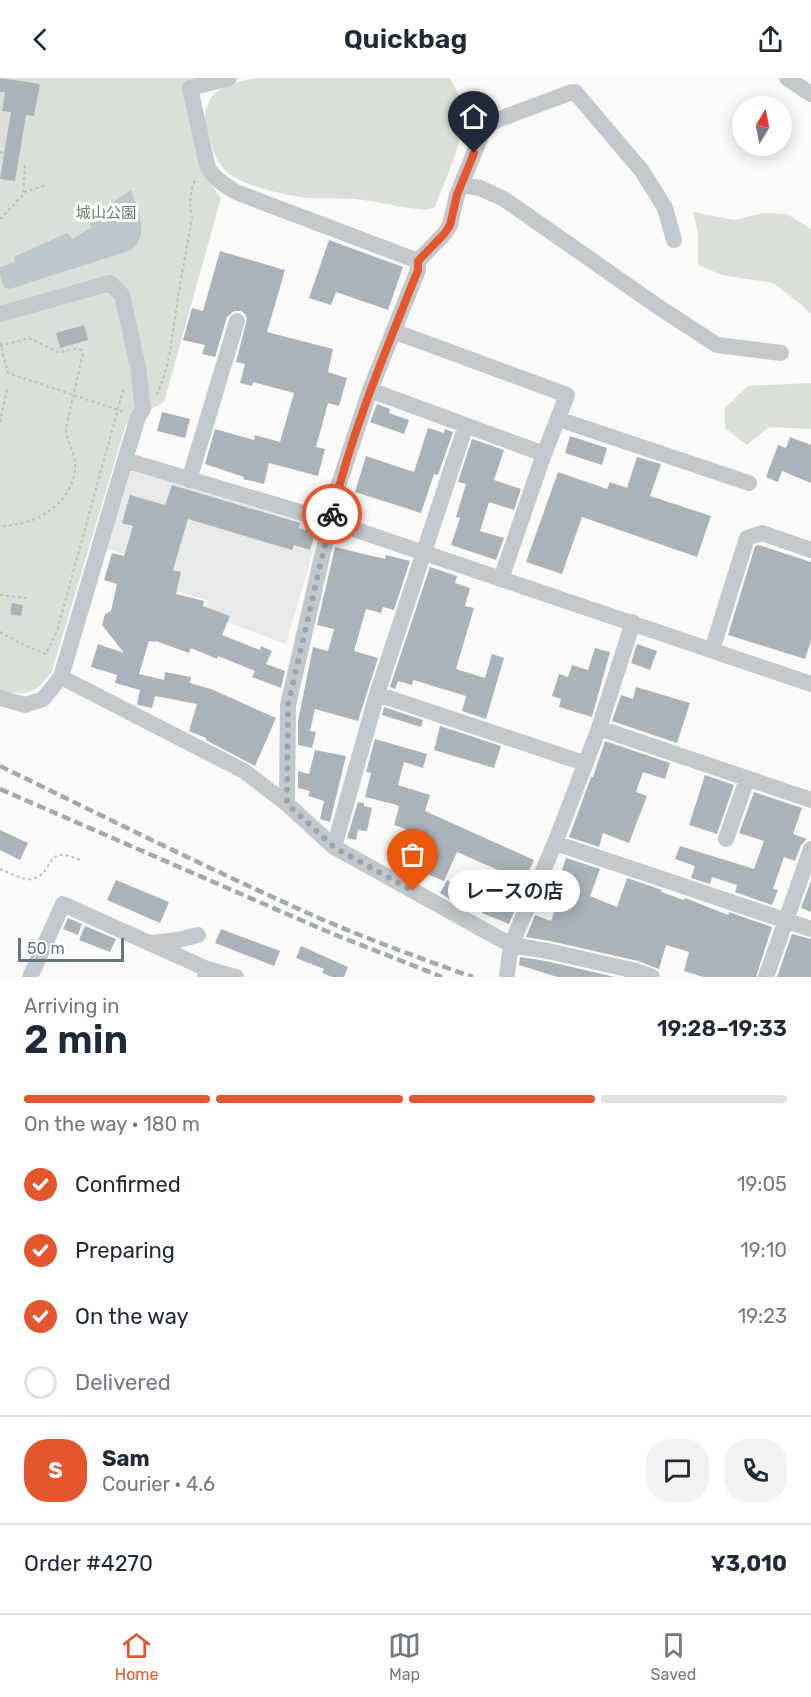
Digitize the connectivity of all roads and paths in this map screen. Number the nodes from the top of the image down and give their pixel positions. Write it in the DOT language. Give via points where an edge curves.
graph roads {
  1 [pos="229,78"];
  2 [pos="787,78"];
  3 [pos="811,94"];
  4 [pos="206,163"];
  5 [pos="25,164"];
  6 [pos="46,185"];
  7 [pos="461,185"];
  8 [pos="24,192"];
  9 [pos="0,219"];
  10 [pos="674,240"];
  11 [pos="418,261"];
  12 [pos="0,314"];
  13 [pos="237,321"];
  14 [pos="393,331"];
  15 [pos="0,344"];
  16 [pos="781,353"];
  17 [pos="126,380"];
  18 [pos="7,389"];
  19 [pos="370,390"];
  20 [pos="73,395"];
  21 [pos="118,410"];
  22 [pos="141,413"];
  23 [pos="558,419"];
  24 [pos="0,422"];
  25 [pos="466,425"];
  26 [pos="544,454"];
  27 [pos="125,460"];
  28 [pos="189,480"];
  29 [pos="749,483"];
  30 [pos="330,521"];
  31 [pos="0,526"];
  32 [pos="811,550"];
  33 [pos="423,552"];
  34 [pos="501,579"];
  35 [pos="0,595"];
  36 [pos="26,598"];
  37 [pos="633,622"];
  38 [pos="0,632"];
  39 [pos="712,650"];
  40 [pos="61,677"];
  41 [pos="811,684"];
  42 [pos="377,694"];
  43 [pos="0,698"];
  44 [pos="598,728"];
  45 [pos="584,763"];
  46 [pos="747,779"];
  47 [pos="811,800"];
  48 [pos="287,804"];
  49 [pos="726,839"];
  50 [pos="555,843"];
  51 [pos="334,847"];
  52 [pos="811,849"];
  53 [pos="82,858"];
  54 [pos="0,868"];
  55 [pos="785,920"];
  56 [pos="811,929"];
  57 [pos="198,935"];
  58 [pos="152,943"];
  59 [pos="511,945"];
  60 [pos="206,973"];
  61 [pos="507,974"];
  62 [pos="33,976"];
  63 [pos="236,977"];
  64 [pos="652,977"];
  65 [pos="766,977"];
  1 -- 4 [label="street" via="190,88"];
  2 -- 3 [label="street"];
  4 -- 11 [label="street" via="216,179 236,192"];
  4 -- 22 [label="path" via="192,188 192,218 167,367 155,401"];
  5 -- 8 [label="path"];
  6 -- 8 [label="path"];
  7 -- 10 [label="street" via="489,124 575,92 642,171 665,208"];
  7 -- 11 [label="street" via="450,225"];
  7 -- 16 [label="street" via="480,188 504,199 717,345"];
  8 -- 9 [label="path"];
  11 -- 14 [label="street" via="418,270"];
  12 -- 22 [label="street" via="110,283 122,295 138,367"];
  13 -- 28 [label="street"];
  14 -- 19 [label="street"];
  14 -- 23 [label="street" via="567,395"];
  15 -- 20 [label="path" via="8,373"];
  15 -- 20 [label="path" via="28,338 57,352 81,350"];
  17 -- 21 [label="path"];
  18 -- 24 [label="path"];
  19 -- 25 [label="street"];
  19 -- 30 [label="street"];
  20 -- 21 [label="path"];
  20 -- 31 [label="path" via="65,433 75,465 67,493 42,516"];
  21 -- 22 [label="path"];
  21 -- 38 [label="path" via="57,631 46,654"];
  22 -- 27 [label="street"];
  23 -- 26 [label="street"];
  23 -- 29 [label="street"];
  25 -- 26 [label="street"];
  25 -- 33 [label="street"];
  26 -- 34 [label="street"];
  27 -- 28 [label="street"];
  27 -- 40 [label="street"];
  28 -- 30 [label="street"];
  30 -- 33 [label="street"];
  30 -- 48 [label="street" via="288,705"];
  32 -- 39 [label="street" via="762,533 747,538"];
  33 -- 34 [label="street"];
  33 -- 42 [label="street"];
  34 -- 37 [label="street"];
  35 -- 36 [label="path"];
  37 -- 39 [label="street"];
  37 -- 44 [label="street"];
  39 -- 41 [label="street"];
  40 -- 43 [label="street" via="43,699 25,705"];
  40 -- 48 [label="street" via="244,771"];
  42 -- 45 [label="street"];
  42 -- 51 [label="street"];
  44 -- 45 [label="street"];
  44 -- 46 [label="street"];
  45 -- 50 [label="street"];
  46 -- 47 [label="street"];
  46 -- 49 [label="street"];
  48 -- 51 [label="street"];
  50 -- 55 [label="street"];
  50 -- 59 [label="street"];
  51 -- 59 [label="street"];
  52 -- 55 [label="street"];
  53 -- 54 [label="path" via="55,856 33,879"];
  55 -- 56 [label="street"];
  55 -- 65 [label="street"];
  57 -- 58 [label="street"];
  58 -- 60 [label="street"];
  58 -- 62 [label="street" via="63,904"];
  59 -- 61 [label="street"];
  59 -- 64 [label="street"];
  60 -- 63 [label="street"];
}
